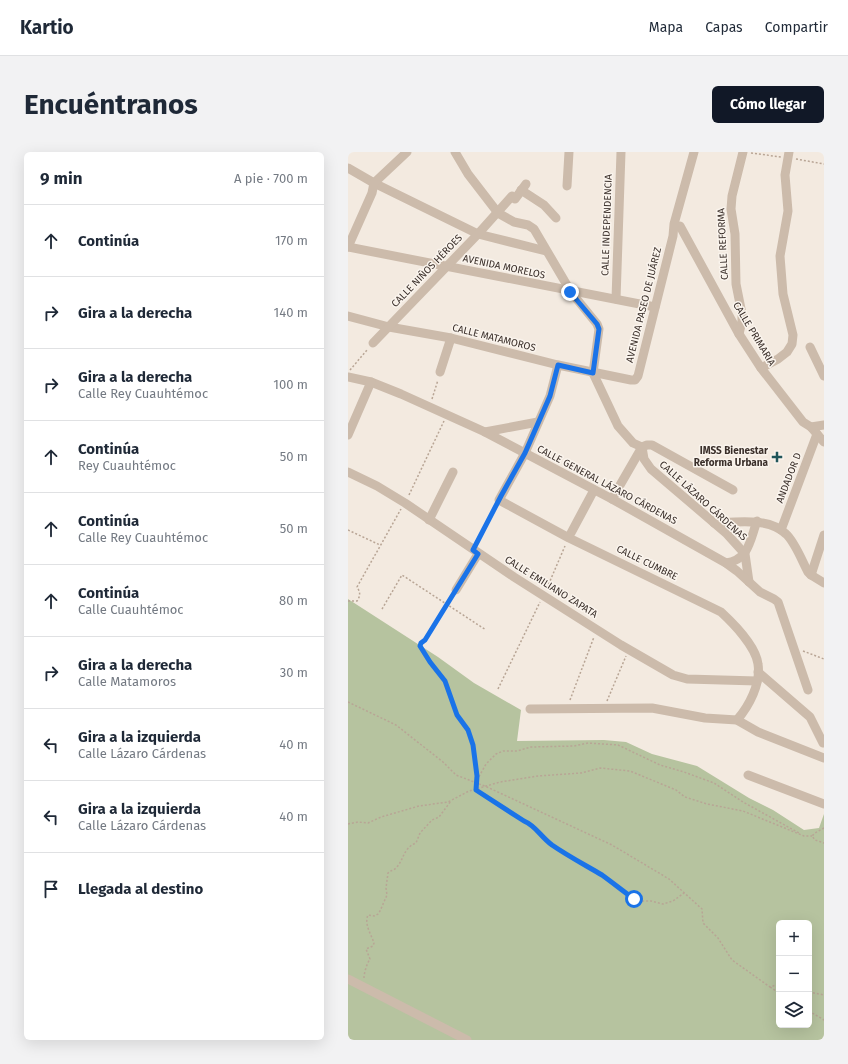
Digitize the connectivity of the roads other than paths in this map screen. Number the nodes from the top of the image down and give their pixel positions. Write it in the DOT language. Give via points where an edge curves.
graph roads {
  1 [pos="407,152"];
  2 [pos="455,152"];
  3 [pos="569,152"];
  4 [pos="621,152"];
  5 [pos="694,152"];
  6 [pos="700,152"];
  7 [pos="743,152"];
  8 [pos="789,152"];
  9 [pos="794,152"];
  10 [pos="787,162"];
  11 [pos="348,168"];
  12 [pos="374,183"];
  13 [pos="567,186"];
  14 [pos="498,213"];
  15 [pos="556,218"];
  16 [pos="677,225"];
  17 [pos="478,234"];
  18 [pos="348,247"];
  19 [pos="546,251"];
  20 [pos="447,266"];
  21 [pos="570,292"];
  22 [pos="616,299"];
  23 [pos="655,308"];
  24 [pos="348,316"];
  25 [pos="389,327"];
  26 [pos="739,334"];
  27 [pos="451,338"];
  28 [pos="373,343"];
  29 [pos="810,348"];
  30 [pos="558,365"];
  31 [pos="761,368"];
  32 [pos="440,372"];
  33 [pos="593,373"];
  34 [pos="824,376"];
  35 [pos="348,377"];
  36 [pos="635,380"];
  37 [pos="371,382"];
  38 [pos="538,422"];
  39 [pos="824,425"];
  40 [pos="814,431"];
  41 [pos="485,432"];
  42 [pos="348,435"];
  43 [pos="824,442"];
  44 [pos="642,447"];
  45 [pos="525,453"];
  46 [pos="348,472"];
  47 [pos="453,472"];
  48 [pos="594,490"];
  49 [pos="733,490"];
  50 [pos="612,499"];
  51 [pos="429,520"];
  52 [pos="757,521"];
  53 [pos="714,523"];
  54 [pos="781,530"];
  55 [pos="570,535"];
  56 [pos="824,535"];
  57 [pos="476,552"];
  58 [pos="745,554"];
  59 [pos="726,563"];
  60 [pos="811,575"];
  61 [pos="749,582"];
  62 [pos="824,583"];
  63 [pos="456,590"];
  64 [pos="758,672"];
  65 [pos="757,681"];
  66 [pos="808,690"];
  67 [pos="530,709"];
  68 [pos="737,720"];
  69 [pos="823,742"];
  70 [pos="823,757"];
  71 [pos="748,775"];
  72 [pos="824,804"];
  73 [pos="348,979"];
  74 [pos="467,1040"];
  1 -- 12 [label="street"];
  2 -- 14 [label="street" via="468,174"];
  3 -- 13 [label="street"];
  4 -- 22 [label="street, CALLE INDEPENDENCIA"];
  5 -- 16 [label="street, AVENIDA PASEO DE JUÁREZ"];
  6 -- 16 [label="street, AVENIDA PASEO DE JUÁREZ"];
  7 -- 26 [label="street, CALLE REFORMA" via="731,209 735,234 736,284 742,314"];
  8 -- 10 [label="street"];
  9 -- 10 [label="street"];
  10 -- 31 [label="street" via="785,175 788,211 780,256 783,294 793,336 792,344 778,359"];
  11 -- 12 [label="street"];
  12 -- 17 [label="street"];
  12 -- 18 [label="street"];
  14 -- 15 [label="street, CALLE NIÑOS HÉROES" via="512,196 515,199 524,187"];
  14 -- 17 [label="street, CALLE NIÑOS HÉROES"];
  14 -- 19 [label="street" via="514,222 531,226"];
  16 -- 23 [label="street, AVENIDA PASEO DE JUÁREZ"];
  16 -- 26 [label="street, CALLE PRIMARIA"];
  17 -- 19 [label="street"];
  17 -- 20 [label="street, CALLE NIÑOS HÉROES"];
  18 -- 20 [label="street, AVENIDA MORELOS"];
  19 -- 21 [label="street"];
  20 -- 21 [label="street, AVENIDA MORELOS"];
  20 -- 25 [label="street, CALLE NIÑOS HÉROES"];
  21 -- 22 [label="street, AVENIDA MORELOS"];
  21 -- 33 [label="street" via="599,329"];
  22 -- 23 [label="street, AVENIDA MORELOS"];
  23 -- 36 [label="street, AVENIDA PASEO DE JUÁREZ"];
  24 -- 25 [label="street, CALLE MATAMOROS"];
  25 -- 27 [label="street, CALLE MATAMOROS"];
  25 -- 28 [label="street, CALLE NIÑOS HÉROES"];
  26 -- 31 [label="street, CALLE PRIMARIA"];
  27 -- 30 [label="street, CALLE MATAMOROS"];
  27 -- 32 [label="street"];
  29 -- 34 [label="street"];
  30 -- 33 [label="street, CALLE MATAMOROS"];
  30 -- 38 [label="street" via="550,396"];
  31 -- 40 [label="street, CALLE PRIMARIA" via="803,422"];
  33 -- 36 [label="street, CALLE MATAMOROS"];
  33 -- 44 [label="street" via="618,426 633,443"];
  35 -- 37 [label="street, CALLE GENERAL LÁZARO CÁRDENAS"];
  37 -- 41 [label="street, CALLE GENERAL LÁZARO CÁRDENAS"];
  37 -- 42 [label="street"];
  38 -- 41 [label="street"];
  38 -- 45 [label="street"];
  39 -- 40 [label="street"];
  40 -- 43 [label="street, CALLE PRIMARIA"];
  40 -- 54 [label="street, ANDADOR D"];
  41 -- 45 [label="street, CALLE GENERAL LÁZARO CÁRDENAS"];
  44 -- 49 [label="street" via="652,445"];
  44 -- 50 [label="street"];
  44 -- 53 [label="street, CALLE LÁZARO CÁRDENAS" via="644,459 651,469"];
  45 -- 48 [label="street, CALLE GENERAL LÁZARO CÁRDENAS"];
  45 -- 55 [label="street, CALLE CUMBRE" via="499,500"];
  46 -- 51 [label="street, CALLE EMILIANO ZAPATA" via="377,486"];
  47 -- 51 [label="street"];
  48 -- 50 [label="street, CALLE GENERAL LÁZARO CÁRDENAS"];
  48 -- 55 [label="street"];
  50 -- 59 [label="street, CALLE GENERAL LÁZARO CÁRDENAS"];
  51 -- 57 [label="street, CALLE EMILIANO ZAPATA"];
  52 -- 53 [label="street"];
  52 -- 54 [label="street"];
  52 -- 58 [label="street"];
  53 -- 58 [label="street, CALLE LÁZARO CÁRDENAS"];
  54 -- 60 [label="street" via="790,538"];
  55 -- 64 [label="street, CALLE CUMBRE" via="721,612 752,648"];
  56 -- 60 [label="street"];
  57 -- 63 [label="street"];
  57 -- 65 [label="street, CALLE EMILIANO ZAPATA" via="672,675 680,678"];
  58 -- 59 [label="street"];
  58 -- 61 [label="street, CALLE LÁZARO CÁRDENAS"];
  59 -- 61 [label="street, CALLE GENERAL LÁZARO CÁRDENAS"];
  60 -- 62 [label="street"];
  61 -- 66 [label="street, CALLE GENERAL LÁZARO CÁRDENAS" via="778,602"];
  64 -- 65 [label="street, CALLE CUMBRE"];
  64 -- 69 [label="street" via="810,717"];
  65 -- 68 [label="street, CALLE CUMBRE" via="746,710"];
  67 -- 68 [label="street" via="652,708 705,718"];
  68 -- 70 [label="street" via="758,732"];
  71 -- 72 [label="street"];
  73 -- 74 [label="street"];
}
